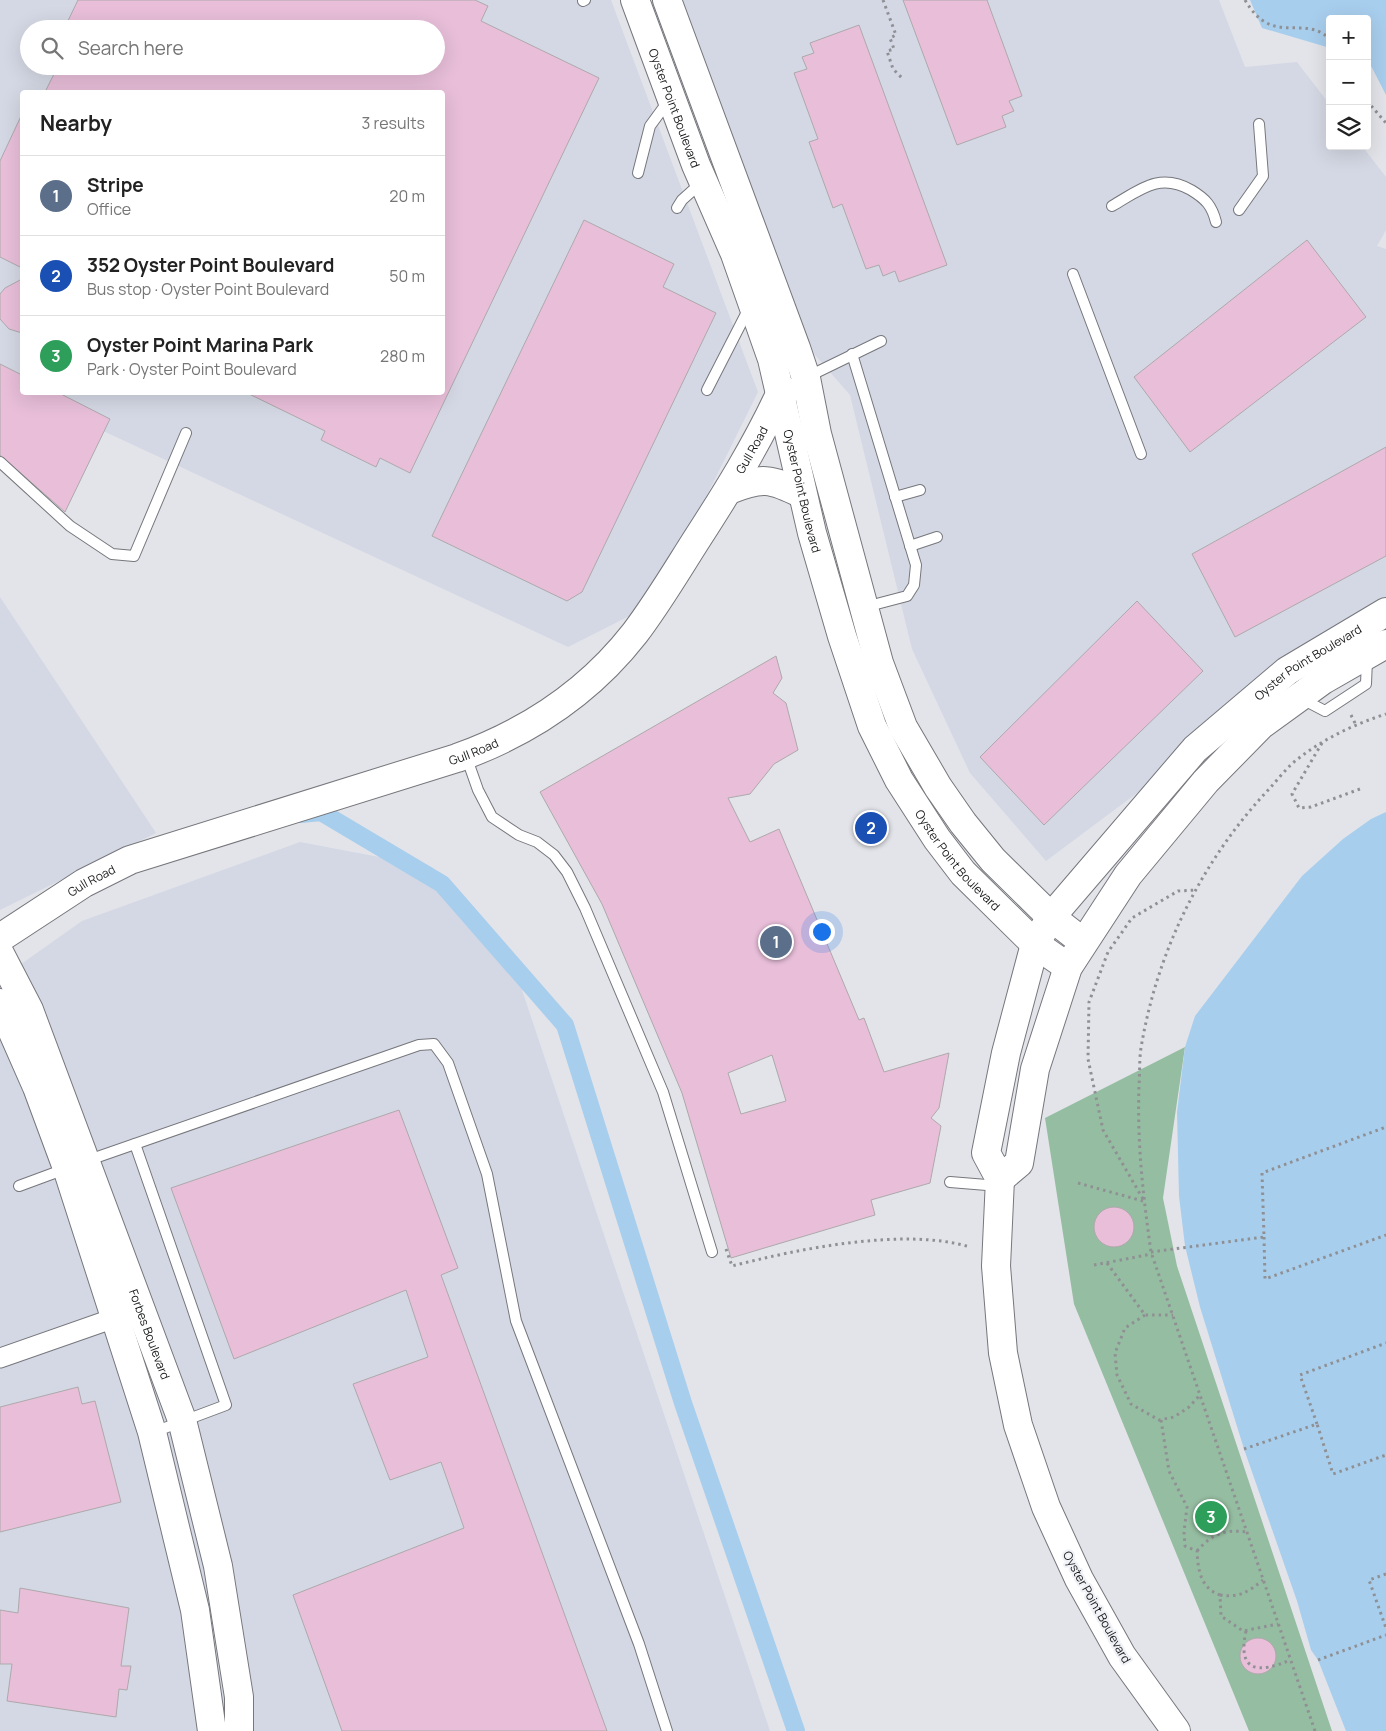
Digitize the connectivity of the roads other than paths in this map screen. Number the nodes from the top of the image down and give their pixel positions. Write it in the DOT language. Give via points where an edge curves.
graph roads {
  1 [pos="635,0"];
  2 [pos="667,0"];
  3 [pos="671,97"];
  4 [pos="1259,124"];
  5 [pos="638,173"];
  6 [pos="704,180"];
  7 [pos="1112,206"];
  8 [pos="677,208"];
  9 [pos="1239,210"];
  10 [pos="1216,222"];
  11 [pos="1073,274"];
  12 [pos="752,303"];
  13 [pos="881,341"];
  14 [pos="852,354"];
  15 [pos="806,378"];
  16 [pos="707,390"];
  17 [pos="780,394"];
  18 [pos="186,433"];
  19 [pos="1141,454"];
  20 [pos="0,462"];
  21 [pos="729,490"];
  22 [pos="920,490"];
  23 [pos="802,494"];
  24 [pos="895,497"];
  25 [pos="937,537"];
  26 [pos="910,546"];
  27 [pos="864,607"];
  28 [pos="1386,612"];
  29 [pos="1377,649"];
  30 [pos="1262,709"];
  31 [pos="466,755"];
  32 [pos="1050,917"];
  33 [pos="0,938"];
  34 [pos="1084,942"];
  35 [pos="1035,944"];
  36 [pos="0,954"];
  37 [pos="1068,968"];
  38 [pos="1,1007"];
  39 [pos="47,1084"];
  40 [pos="135,1144"];
  41 [pos="77,1164"];
  42 [pos="950,1182"];
  43 [pos="1000,1183"];
  44 [pos="19,1186"];
  45 [pos="712,1252"];
  46 [pos="127,1313"];
  47 [pos="0,1358"];
  48 [pos="182,1420"];
  49 [pos="152,1432"];
  50 [pos="212,1731"];
  51 [pos="240,1731"];
  52 [pos="667,1731"];
  53 [pos="1176,1731"];
  1 -- 3 [label="street, Oyster Point Boulevard"];
  2 -- 15 [label="street, Oyster Point Boulevard"];
  3 -- 5 [label="lane" via="650,126"];
  3 -- 6 [label="street, Oyster Point Boulevard"];
  4 -- 9 [label="lane" via="1263,176"];
  6 -- 8 [label="lane"];
  6 -- 12 [label="street, Oyster Point Boulevard"];
  7 -- 10 [label="lane" via="1148,186 1162,182 1180,184 1211,205"];
  11 -- 19 [label="lane"];
  12 -- 16 [label="lane"];
  12 -- 17 [label="street, Oyster Point Boulevard" via="772,359"];
  13 -- 14 [label="lane"];
  14 -- 15 [label="lane"];
  14 -- 24 [label="lane"];
  15 -- 17 [label="street"];
  15 -- 27 [label="street, Oyster Point Boulevard" via="817,434"];
  17 -- 21 [label="street, Gull Road" via="764,430"];
  17 -- 23 [label="street, Oyster Point Boulevard"];
  18 -- 20 [label="lane" via="134,556 112,554 70,526"];
  21 -- 23 [label="street" via="748,482 768,480"];
  21 -- 31 [label="street, Gull Road" via="653,607 610,661 556,708 522,730"];
  22 -- 24 [label="lane"];
  23 -- 35 [label="street, Oyster Point Boulevard" via="872,726 900,780 938,839 964,873"];
  24 -- 26 [label="lane"];
  25 -- 26 [label="lane"];
  26 -- 27 [label="lane" via="916,565 914,585 907,596"];
  27 -- 32 [label="street, Oyster Point Boulevard" via="879,663 903,727 933,778 993,860"];
  28 -- 30 [label="street, Oyster Point Boulevard" via="1287,671"];
  29 -- 30 [label="street, Oyster Point Boulevard" via="1299,698"];
  30 -- 32 [label="street, Oyster Point Boulevard" via="1195,749"];
  30 -- 34 [label="street, Oyster Point Boulevard" via="1128,875"];
  31 -- 33 [label="street, Gull Road" via="130,860 84,883"];
  31 -- 45 [label="lane" via="492,817 554,855 574,886 663,1092"];
  32 -- 34 [label="street, Oyster Point Boulevard"];
  32 -- 35 [label="street, Oyster Point Boulevard"];
  34 -- 37 [label="street, Oyster Point Boulevard"];
  35 -- 37 [label="street, Oyster Point Boulevard"];
  35 -- 43 [label="street, Oyster Point Boulevard" via="1006,1053 986,1153"];
  36 -- 39 [label="street, Forbes Boulevard" via="29,1010"];
  37 -- 43 [label="street, Oyster Point Boulevard" via="1035,1069 1019,1163"];
  38 -- 39 [label="street, Forbes Boulevard"];
  39 -- 41 [label="street, Forbes Boulevard"];
  40 -- 41 [label="lane"];
  40 -- 48 [label="lane" via="226,1405"];
  40 -- 52 [label="lane" via="419,1045 434,1044 448,1063 487,1174 516,1321 639,1644"];
  41 -- 44 [label="lane"];
  41 -- 46 [label="street, Forbes Boulevard"];
  42 -- 43 [label="lane"];
  43 -- 53 [label="street, Oyster Point Boulevard" via="996,1266 1003,1352 1018,1425 1046,1507 1079,1579 1122,1656"];
  46 -- 47 [label="street"];
  46 -- 48 [label="street, Forbes Boulevard"];
  46 -- 49 [label="street, Forbes Boulevard"];
  48 -- 49 [label="lane"];
  48 -- 51 [label="street, Forbes Boulevard" via="218,1566 239,1697"];
  49 -- 50 [label="street, Forbes Boulevard" via="195,1610"];
}
